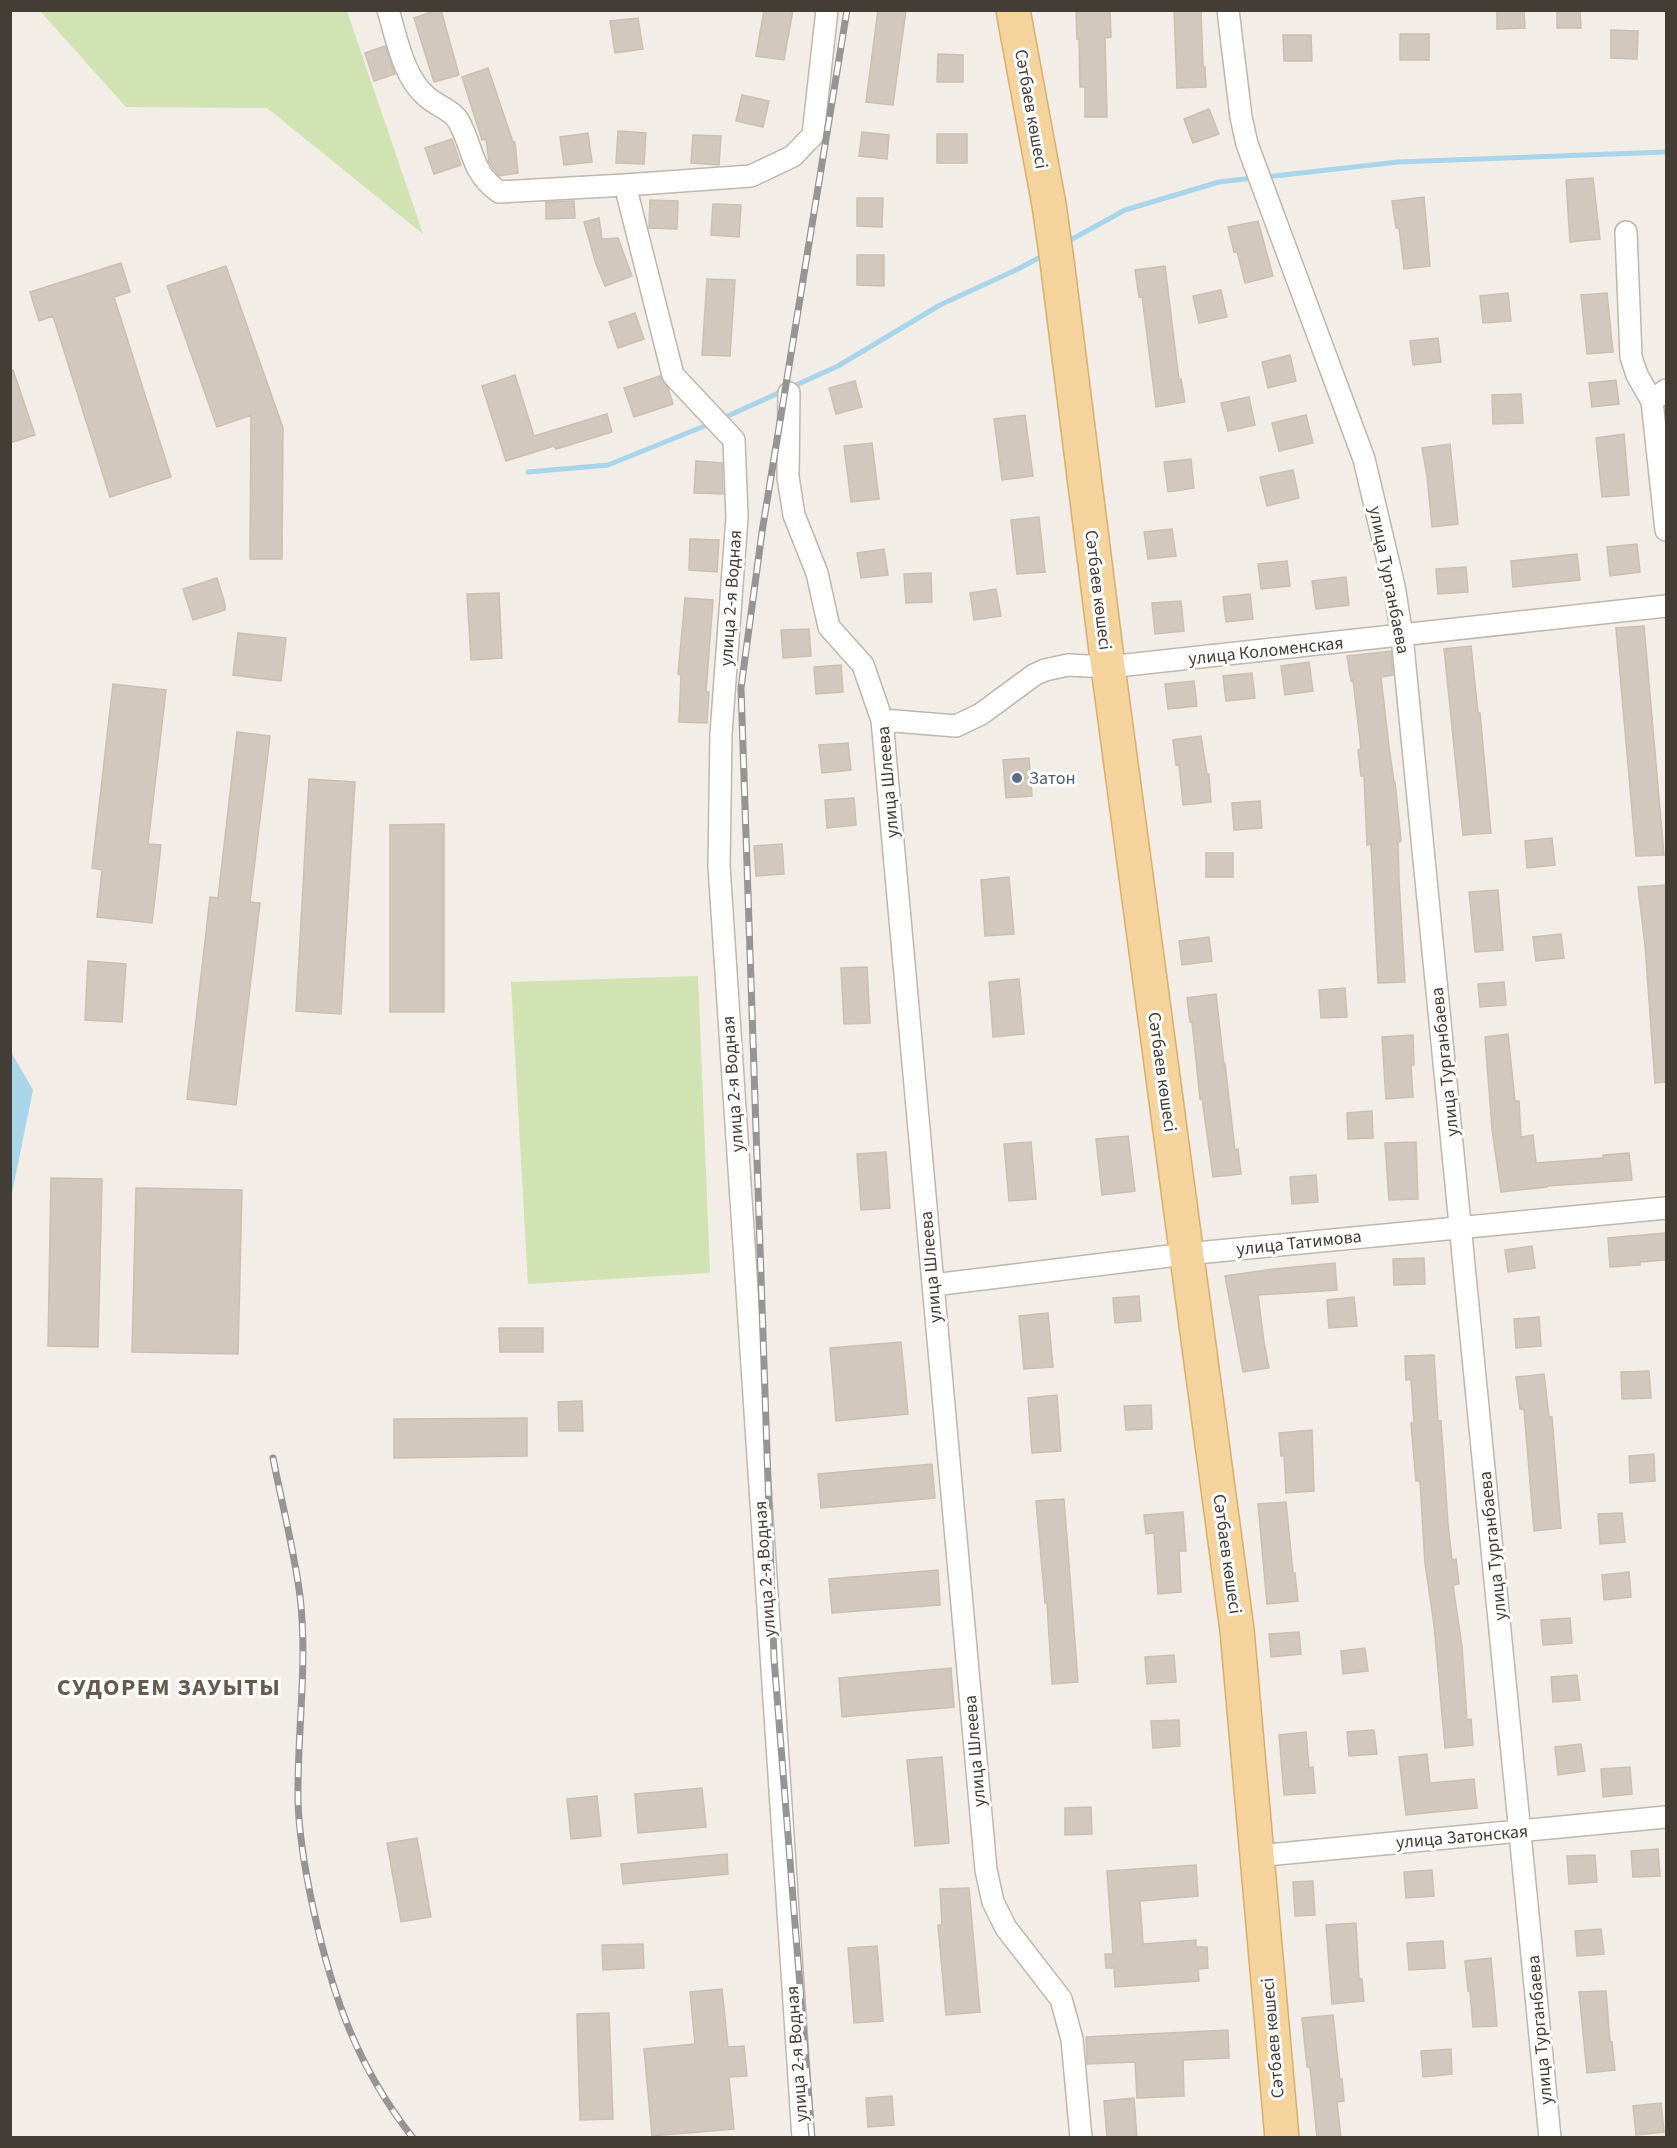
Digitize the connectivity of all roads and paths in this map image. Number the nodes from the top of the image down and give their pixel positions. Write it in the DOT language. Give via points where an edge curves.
graph roads {
  1 [pos="388,10"];
  2 [pos="827,10"];
  3 [pos="1013,10"];
  4 [pos="1228,10"];
  5 [pos="625,185"];
  6 [pos="1626,232"];
  7 [pos="789,393"];
  8 [pos="1659,396"];
  9 [pos="1666,530"];
  10 [pos="1666,606"];
  11 [pos="1402,636"];
  12 [pos="1108,667"];
  13 [pos="882,720"];
  14 [pos="1666,1208"];
  15 [pos="1462,1226"];
  16 [pos="1186,1254"];
  17 [pos="933,1285"];
  18 [pos="1666,1817"];
  19 [pos="1522,1831"];
  20 [pos="1257,1856"];
  21 [pos="802,2138"];
  22 [pos="1081,2138"];
  23 [pos="1282,2138"];
  24 [pos="1550,2138"];
  1 -- 5 [label="street" via="415,86 459,120 487,184 499,192"];
  2 -- 5 [label="street" via="813,135 793,156 751,176"];
  3 -- 12 [label="main road, Сәтбаев көшесі" via="1057,261"];
  4 -- 11 [label="street, улица Турганбаева" via="1240,117 1269,206 1364,459"];
  5 -- 21 [label="street, улица 2-я Водная" via="673,375 734,440 737,517 721,734 719,866"];
  6 -- 8 [label="street" via="1631,357 1637,375"];
  7 -- 13 [label="street, улица Шлеева" via="788,477 794,515 817,573 829,627 863,665"];
  8 -- 9 [label="street"];
  10 -- 11 [label="street, улица Коломенская"];
  11 -- 12 [label="street, улица Коломенская"];
  11 -- 15 [label="street, улица Турганбаева"];
  12 -- 13 [label="street, улица Коломенская" via="1068,665 1045,670 981,714 956,726"];
  12 -- 16 [label="main road, Сәтбаев көшесі"];
  13 -- 17 [label="street, улица Шлеева"];
  14 -- 15 [label="street, улица Татимова"];
  15 -- 16 [label="street, улица Татимова"];
  15 -- 19 [label="street, улица Турганбаева"];
  16 -- 17 [label="street, улица Татимова"];
  16 -- 20 [label="main road, Сәтбаев көшесі" via="1237,1630"];
  17 -- 22 [label="street, улица Шлеева" via="986,1870 993,1902 1006,1928 1061,1999 1072,2039"];
  18 -- 19 [label="street, улица Затонская"];
  19 -- 20 [label="street, улица Затонская"];
  19 -- 24 [label="street, улица Турганбаева"];
  20 -- 23 [label="main road, Сәтбаев көшесі"];
}
